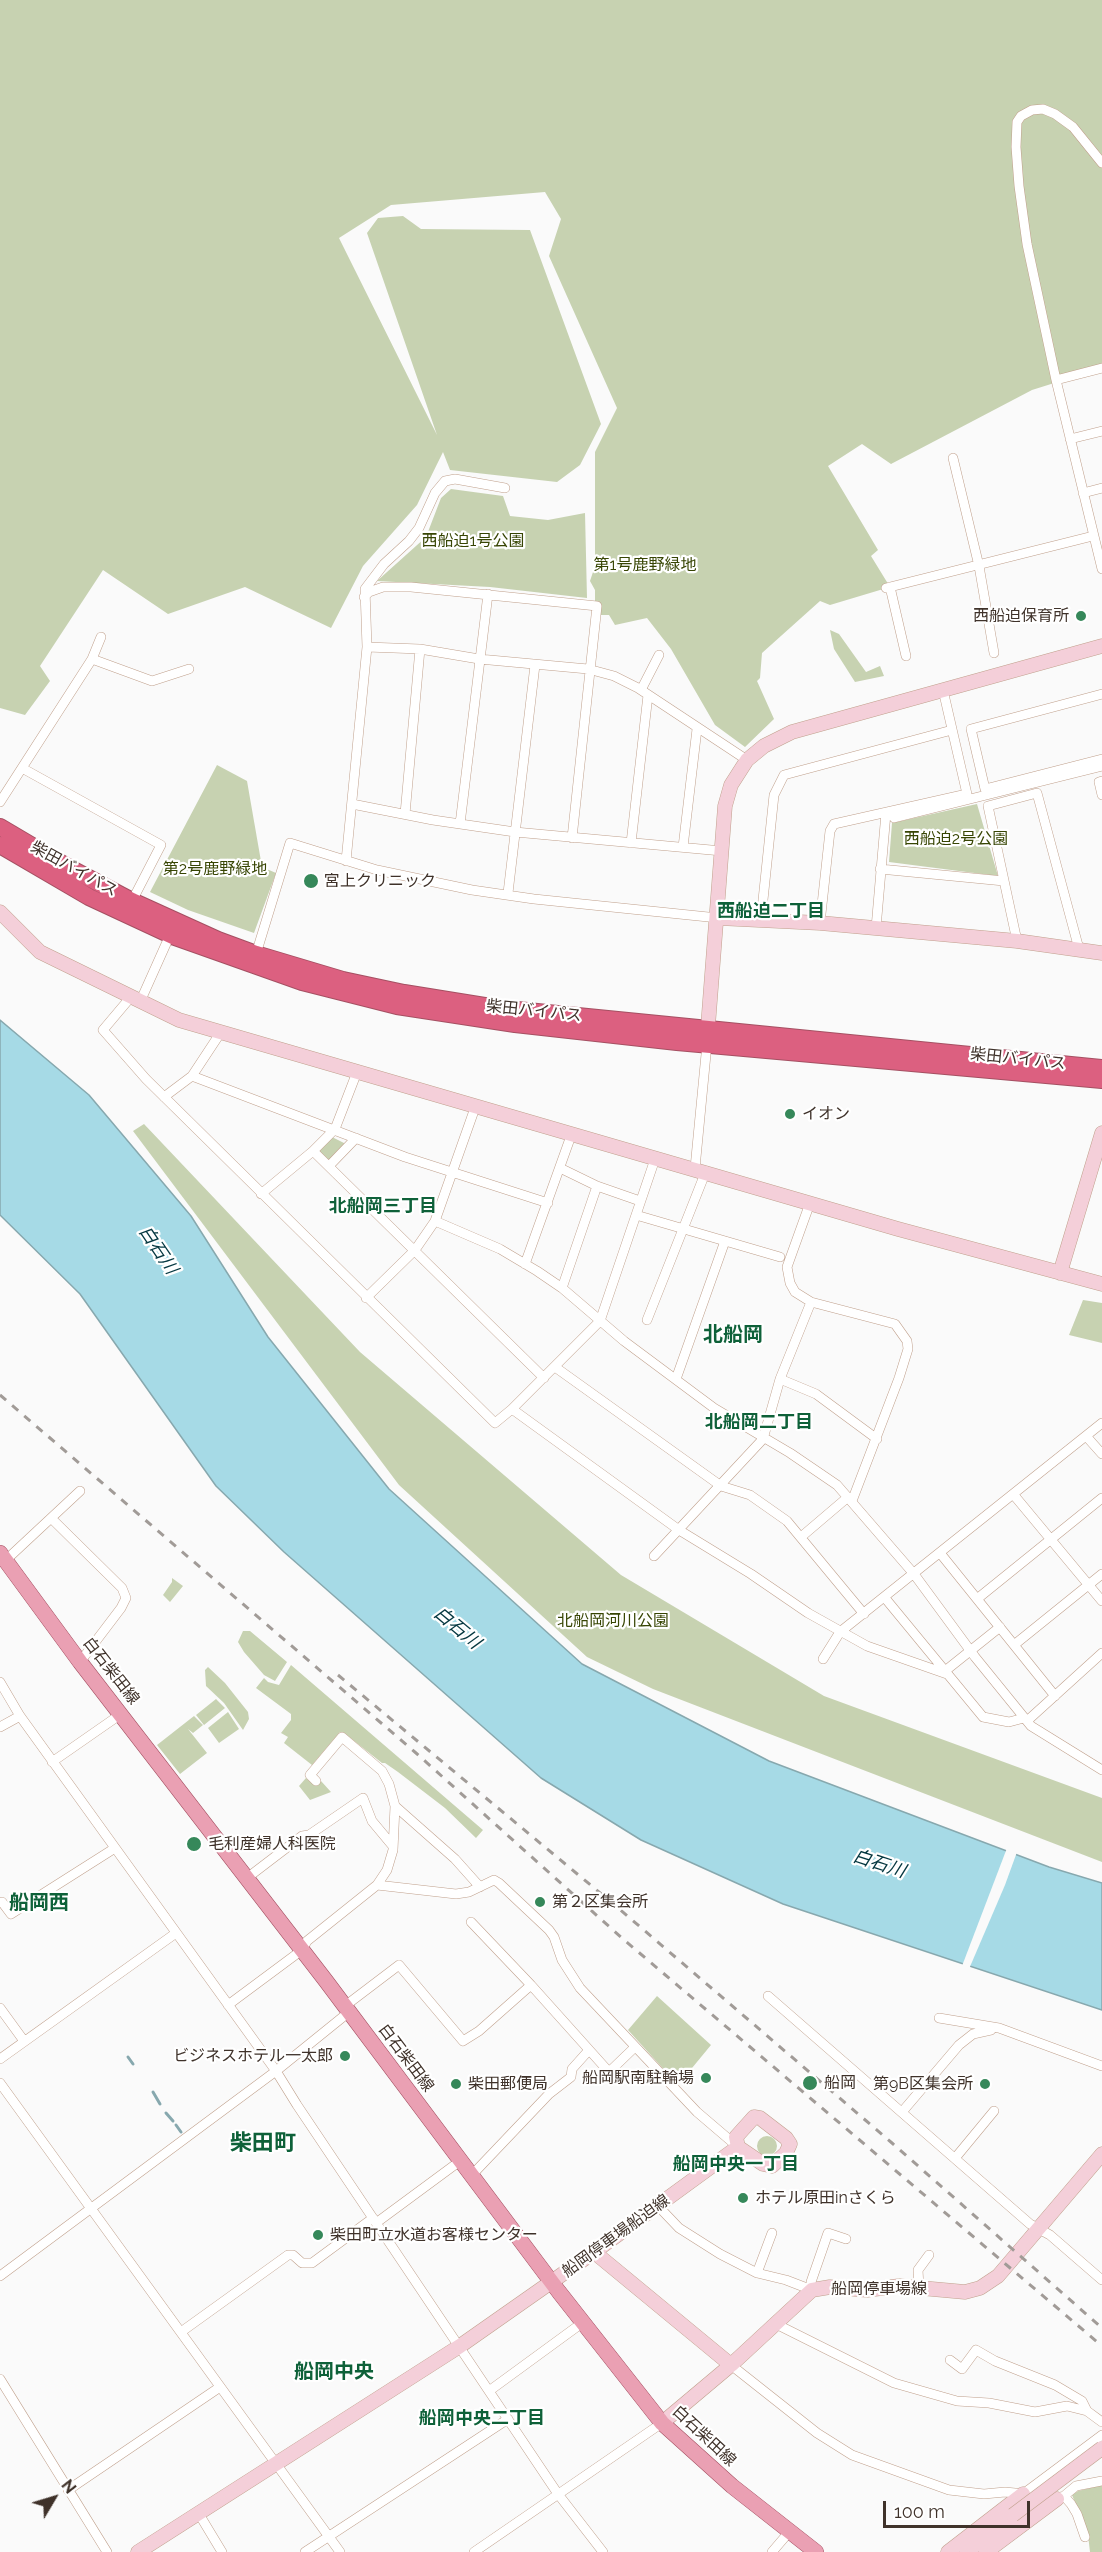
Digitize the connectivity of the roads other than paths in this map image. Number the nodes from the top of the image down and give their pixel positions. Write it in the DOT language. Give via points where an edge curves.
graph roads {
  1 [pos="1102,163"];
  2 [pos="1102,368"];
  3 [pos="1056,380"];
  4 [pos="1102,431"];
  5 [pos="1070,439"];
  6 [pos="953,458"];
  7 [pos="505,488"];
  8 [pos="1102,488"];
  9 [pos="1083,493"];
  10 [pos="1093,536"];
  11 [pos="1100,547"];
  12 [pos="979,566"];
  13 [pos="1102,569"];
  14 [pos="488,594"];
  15 [pos="364,597"];
  16 [pos="101,637"];
  17 [pos="1102,646"];
  18 [pos="367,647"];
  19 [pos="420,649"];
  20 [pos="994,653"];
  21 [pos="659,655"];
  22 [pos="906,656"];
  23 [pos="479,658"];
  24 [pos="92,659"];
  25 [pos="535,665"];
  26 [pos="189,669"];
  27 [pos="588,669"];
  28 [pos="943,690"];
  29 [pos="644,693"];
  30 [pos="1102,693"];
  31 [pos="697,729"];
  32 [pos="952,730"];
  33 [pos="1102,759"];
  34 [pos="747,760"];
  35 [pos="1102,766"];
  36 [pos="22,768"];
  37 [pos="1102,781"];
  38 [pos="1102,795"];
  39 [pos="1,799"];
  40 [pos="352,804"];
  41 [pos="405,814"];
  42 [pos="890,816"];
  43 [pos="460,824"];
  44 [pos="0,826"];
  45 [pos="515,832"];
  46 [pos="572,838"];
  47 [pos="631,843"];
  48 [pos="0,845"];
  49 [pos="682,847"];
  50 [pos="722,851"];
  51 [pos="346,861"];
  52 [pos="880,869"];
  53 [pos="1004,881"];
  54 [pos="508,893"];
  55 [pos="132,901"];
  56 [pos="0,912"];
  57 [pos="718,918"];
  58 [pos="761,919"];
  59 [pos="820,923"];
  60 [pos="876,928"];
  61 [pos="170,935"];
  62 [pos="1017,941"];
  63 [pos="1079,949"];
  64 [pos="1102,953"];
  65 [pos="256,954"];
  66 [pos="135,1000"];
  67 [pos="220,1032"];
  68 [pos="707,1037"];
  69 [pos="357,1072"];
  70 [pos="192,1076"];
  71 [pos="1101,1079"];
  72 [pos="164,1097"];
  73 [pos="476,1105"];
  74 [pos="335,1129"];
  75 [pos="572,1133"];
  76 [pos="1102,1133"];
  77 [pos="356,1138"];
  78 [pos="313,1151"];
  79 [pos="655,1159"];
  80 [pos="329,1166"];
  81 [pos="560,1168"];
  82 [pos="451,1170"];
  83 [pos="700,1170"];
  84 [pos="597,1186"];
  85 [pos="261,1194"];
  86 [pos="640,1201"];
  87 [pos="548,1203"];
  88 [pos="810,1203"];
  89 [pos="636,1215"];
  90 [pos="435,1221"];
  91 [pos="684,1229"];
  92 [pos="725,1241"];
  93 [pos="415,1250"];
  94 [pos="780,1257"];
  95 [pos="525,1264"];
  96 [pos="1060,1273"];
  97 [pos="1102,1284"];
  98 [pos="562,1288"];
  99 [pos="366,1298"];
  100 [pos="811,1302"];
  101 [pos="600,1320"];
  102 [pos="647,1320"];
  103 [pos="555,1367"];
  104 [pos="544,1378"];
  105 [pos="676,1379"];
  106 [pos="780,1379"];
  107 [pos="512,1409"];
  108 [pos="1102,1423"];
  109 [pos="1086,1436"];
  110 [pos="763,1439"];
  111 [pos="877,1439"];
  112 [pos="1102,1454"];
  113 [pos="721,1486"];
  114 [pos="80,1491"];
  115 [pos="1012,1494"];
  116 [pos="1102,1498"];
  117 [pos="850,1499"];
  118 [pos="52,1520"];
  119 [pos="679,1530"];
  120 [pos="801,1537"];
  121 [pos="1050,1539"];
  122 [pos="940,1553"];
  123 [pos="2,1555"];
  124 [pos="654,1556"];
  125 [pos="914,1574"];
  126 [pos="1102,1574"];
  127 [pos="1088,1585"];
  128 [pos="885,1598"];
  129 [pos="977,1599"];
  130 [pos="1102,1602"];
  131 [pos="864,1614"];
  132 [pos="1000,1628"];
  133 [pos="840,1632"];
  134 [pos="1014,1645"];
  135 [pos="971,1651"];
  136 [pos="1102,1653"];
  137 [pos="823,1659"];
  138 [pos="80,1662"];
  139 [pos="946,1672"];
  140 [pos="0,1682"];
  141 [pos="1054,1696"];
  142 [pos="122,1714"];
  143 [pos="20,1716"];
  144 [pos="1026,1720"];
  145 [pos="0,1727"];
  146 [pos="52,1762"];
  147 [pos="1102,1770"];
  148 [pos="316,1781"];
  149 [pos="395,1806"];
  150 [pos="392,1845"];
  151 [pos="115,1848"];
  152 [pos="247,1878"];
  153 [pos="377,1886"];
  154 [pos="480,1887"];
  155 [pos="2,1902"];
  156 [pos="471,1922"];
  157 [pos="176,1932"];
  158 [pos="303,1950"];
  159 [pos="531,1985"];
  160 [pos="768,1996"];
  161 [pos="228,2005"];
  162 [pos="0,2008"];
  163 [pos="347,2009"];
  164 [pos="939,2018"];
  165 [pos="999,2028"];
  166 [pos="24,2042"];
  167 [pos="635,2047"];
  168 [pos="589,2050"];
  169 [pos="0,2059"];
  170 [pos="1102,2066"];
  171 [pos="276,2071"];
  172 [pos="0,2083"];
  173 [pos="994,2111"];
  174 [pos="902,2112"];
  175 [pos="738,2147"];
  176 [pos="1102,2154"];
  177 [pos="956,2157"];
  178 [pos="460,2161"];
  179 [pos="471,2176"];
  180 [pos="658,2206"];
  181 [pos="90,2209"];
  182 [pos="375,2221"];
  183 [pos="1039,2228"];
  184 [pos="772,2233"];
  185 [pos="846,2239"];
  186 [pos="594,2252"];
  187 [pos="929,2255"];
  188 [pos="757,2273"];
  189 [pos="0,2276"];
  190 [pos="1102,2280"];
  191 [pos="551,2283"];
  192 [pos="919,2287"];
  193 [pos="813,2290"];
  194 [pos="582,2323"];
  195 [pos="776,2324"];
  196 [pos="181,2332"];
  197 [pos="460,2346"];
  198 [pos="950,2360"];
  199 [pos="731,2365"];
  200 [pos="0,2379"];
  201 [pos="220,2387"];
  202 [pos="489,2391"];
  203 [pos="1087,2411"];
  204 [pos="508,2419"];
  205 [pos="1102,2422"];
  206 [pos="662,2423"];
  207 [pos="1102,2435"];
  208 [pos="1102,2448"];
  209 [pos="278,2464"];
  210 [pos="1102,2481"];
  211 [pos="68,2490"];
  212 [pos="558,2494"];
  213 [pos="1023,2494"];
  214 [pos="1060,2498"];
  215 [pos="199,2514"];
  216 [pos="789,2531"];
  217 [pos="328,2536"];
  218 [pos="1085,2537"];
  219 [pos="597,2550"];
  220 [pos="108,2552"];
  221 [pos="138,2552"];
  222 [pos="222,2552"];
  223 [pos="305,2552"];
  224 [pos="340,2552"];
  225 [pos="474,2552"];
  226 [pos="772,2552"];
  227 [pos="816,2552"];
  228 [pos="948,2552"];
  229 [pos="967,2552"];
  230 [pos="986,2552"];
  1 -- 3 [label="street" via="1073,127 1055,114 1032,110 1017,122 1018,186"];
  2 -- 3 [label="street"];
  3 -- 5 [label="street"];
  4 -- 5 [label="street"];
  5 -- 9 [label="street"];
  6 -- 12 [label="street"];
  7 -- 15 [label="street" via="455,479 445,481 435,492 419,528 384,564 365,589"];
  8 -- 9 [label="street"];
  9 -- 10 [label="street"];
  10 -- 11 [label="street"];
  10 -- 12 [label="street"];
  11 -- 13 [label="street"];
  12 -- 20 [label="street"];
  12 -- 22 [label="street" via="888,587"];
  14 -- 15 [label="street" via="393,587 369,591"];
  14 -- 23 [label="street"];
  14 -- 27 [label="street" via="597,606"];
  15 -- 18 [label="street"];
  16 -- 24 [label="street"];
  17 -- 28 [label="street"];
  18 -- 19 [label="street"];
  18 -- 40 [label="street"];
  19 -- 23 [label="street"];
  19 -- 41 [label="street"];
  21 -- 29 [label="street"];
  23 -- 25 [label="street"];
  23 -- 43 [label="street"];
  24 -- 26 [label="street" via="152,681"];
  24 -- 36 [label="street"];
  25 -- 27 [label="street"];
  25 -- 45 [label="street"];
  27 -- 29 [label="street" via="614,676"];
  27 -- 46 [label="street"];
  28 -- 32 [label="street"];
  28 -- 34 [label="street" via="792,732"];
  29 -- 31 [label="street"];
  29 -- 47 [label="street"];
  30 -- 33 [label="street" via="971,729 985,789"];
  31 -- 34 [label="street"];
  31 -- 49 [label="street"];
  32 -- 42 [label="street" via="967,794"];
  32 -- 58 [label="street" via="784,775 774,795"];
  34 -- 50 [label="street" via="728,795"];
  35 -- 42 [label="street"];
  36 -- 39 [label="street"];
  36 -- 55 [label="street" via="160,845"];
  37 -- 38 [label="street"];
  40 -- 41 [label="street"];
  40 -- 51 [label="street"];
  41 -- 43 [label="street"];
  42 -- 52 [label="street"];
  42 -- 59 [label="street" via="834,824"];
  43 -- 45 [label="street"];
  44 -- 55 [label="highway, 柴田バイパス"];
  45 -- 46 [label="street"];
  45 -- 54 [label="street"];
  46 -- 47 [label="street"];
  47 -- 49 [label="street"];
  48 -- 61 [label="highway, 柴田バイパス" via="88,897"];
  49 -- 50 [label="street"];
  50 -- 57 [label="street"];
  51 -- 54 [label="street" via="472,890"];
  51 -- 65 [label="street" via="290,843"];
  52 -- 53 [label="street"];
  52 -- 60 [label="street"];
  53 -- 62 [label="street"];
  53 -- 63 [label="street" via="988,806 1037,793"];
  54 -- 57 [label="street"];
  55 -- 65 [label="highway, 柴田バイパス"];
  56 -- 66 [label="street" via="40,952"];
  57 -- 58 [label="street"];
  57 -- 68 [label="street"];
  58 -- 59 [label="street"];
  59 -- 60 [label="street"];
  60 -- 62 [label="street"];
  61 -- 66 [label="street"];
  61 -- 68 [label="highway, 柴田バイパス" via="302,982 397,1006 515,1024"];
  62 -- 63 [label="street"];
  63 -- 64 [label="street"];
  65 -- 68 [label="highway, 柴田バイパス" via="404,993"];
  66 -- 67 [label="street" via="179,1020"];
  66 -- 72 [label="street" via="103,1030"];
  67 -- 69 [label="street"];
  67 -- 70 [label="street"];
  68 -- 71 [label="highway, 柴田バイパス"];
  68 -- 83 [label="street"];
  69 -- 73 [label="street"];
  69 -- 74 [label="street"];
  70 -- 72 [label="street"];
  70 -- 74 [label="street"];
  72 -- 85 [label="street"];
  73 -- 75 [label="street"];
  73 -- 82 [label="street"];
  74 -- 77 [label="street"];
  74 -- 78 [label="street"];
  75 -- 79 [label="street"];
  75 -- 81 [label="street"];
  76 -- 96 [label="street"];
  77 -- 80 [label="street"];
  77 -- 82 [label="street"];
  78 -- 80 [label="street"];
  78 -- 85 [label="street"];
  79 -- 83 [label="street"];
  79 -- 86 [label="street"];
  80 -- 93 [label="street"];
  81 -- 84 [label="street"];
  81 -- 87 [label="street"];
  82 -- 87 [label="street"];
  82 -- 90 [label="street"];
  83 -- 88 [label="street"];
  83 -- 91 [label="street"];
  84 -- 86 [label="street"];
  84 -- 98 [label="street"];
  85 -- 99 [label="street"];
  86 -- 89 [label="street"];
  87 -- 95 [label="street"];
  88 -- 96 [label="street"];
  88 -- 100 [label="street" via="787,1275 795,1292"];
  89 -- 91 [label="street"];
  89 -- 101 [label="street"];
  90 -- 93 [label="street"];
  90 -- 95 [label="street"];
  91 -- 92 [label="street"];
  91 -- 102 [label="street"];
  92 -- 94 [label="street"];
  92 -- 105 [label="street"];
  93 -- 99 [label="street"];
  93 -- 104 [label="street"];
  95 -- 98 [label="street"];
  96 -- 97 [label="street"];
  98 -- 101 [label="street"];
  99 -- 107 [label="street" via="495,1423"];
  100 -- 106 [label="street"];
  100 -- 111 [label="street" via="895,1324 907,1341 908,1349"];
  101 -- 103 [label="street"];
  101 -- 105 [label="street"];
  103 -- 104 [label="street"];
  103 -- 113 [label="street"];
  104 -- 107 [label="street"];
  105 -- 110 [label="street"];
  106 -- 110 [label="street"];
  106 -- 111 [label="street" via="816,1394"];
  107 -- 119 [label="street"];
  108 -- 109 [label="street"];
  109 -- 112 [label="street"];
  109 -- 115 [label="street"];
  110 -- 113 [label="street"];
  110 -- 117 [label="street" via="837,1485"];
  111 -- 117 [label="street"];
  113 -- 119 [label="street"];
  113 -- 120 [label="street" via="750,1495 787,1521"];
  114 -- 118 [label="street"];
  115 -- 121 [label="street"];
  115 -- 122 [label="street"];
  116 -- 121 [label="street"];
  117 -- 120 [label="street"];
  117 -- 125 [label="street"];
  118 -- 123 [label="street"];
  118 -- 138 [label="street" via="122,1588 126,1598"];
  119 -- 124 [label="street"];
  119 -- 133 [label="street"];
  120 -- 131 [label="street"];
  121 -- 127 [label="street"];
  121 -- 129 [label="street"];
  122 -- 125 [label="street"];
  122 -- 129 [label="street"];
  123 -- 138 [label="main road, 白石柴田線"];
  125 -- 128 [label="street"];
  125 -- 135 [label="street"];
  126 -- 127 [label="street"];
  127 -- 130 [label="street"];
  127 -- 134 [label="street"];
  128 -- 131 [label="street"];
  128 -- 139 [label="street"];
  129 -- 132 [label="street"];
  131 -- 133 [label="street"];
  132 -- 134 [label="street"];
  132 -- 135 [label="street"];
  133 -- 137 [label="street"];
  133 -- 139 [label="street" via="885,1653"];
  134 -- 141 [label="street"];
  135 -- 139 [label="street"];
  135 -- 144 [label="street"];
  136 -- 141 [label="street"];
  138 -- 142 [label="main road, 白石柴田線"];
  139 -- 144 [label="street" via="983,1717 1009,1722"];
  140 -- 143 [label="street"];
  141 -- 144 [label="street"];
  142 -- 146 [label="street"];
  142 -- 152 [label="main road, 白石柴田線"];
  143 -- 145 [label="street"];
  143 -- 146 [label="street"];
  144 -- 147 [label="street" via="1035,1730"];
  146 -- 151 [label="street"];
  148 -- 149 [label="street" via="310,1775 342,1737 382,1771"];
  149 -- 150 [label="street"];
  149 -- 154 [label="street" via="455,1858"];
  150 -- 152 [label="street" via="372,1821 363,1798 302,1836"];
  150 -- 153 [label="street" via="387,1870"];
  151 -- 155 [label="street" via="11,1914"];
  151 -- 157 [label="street"];
  152 -- 158 [label="main road, 白石柴田線"];
  153 -- 154 [label="street" via="450,1894"];
  153 -- 158 [label="street" via="307,1941"];
  154 -- 167 [label="street" via="494,1880 536,1916 554,1937 572,1978"];
  156 -- 159 [label="street"];
  157 -- 161 [label="street"];
  157 -- 166 [label="street"];
  158 -- 161 [label="street"];
  158 -- 163 [label="main road, 白石柴田線"];
  159 -- 163 [label="street" via="463,2041 399,1965"];
  159 -- 168 [label="street"];
  160 -- 174 [label="street"];
  161 -- 171 [label="street"];
  162 -- 166 [label="street"];
  163 -- 171 [label="street"];
  163 -- 178 [label="main road, 白石柴田線"];
  164 -- 165 [label="street"];
  165 -- 170 [label="street"];
  165 -- 174 [label="street" via="974,2034 959,2045"];
  166 -- 169 [label="street"];
  167 -- 168 [label="street" via="609,2072"];
  167 -- 175 [label="street" via="713,2127"];
  168 -- 179 [label="street" via="572,2069 571,2077 549,2094"];
  171 -- 181 [label="street"];
  171 -- 182 [label="street"];
  172 -- 181 [label="street"];
  173 -- 177 [label="street"];
  174 -- 177 [label="street"];
  175 -- 180 [label="street, 船岡停車場船迫線"];
  176 -- 183 [label="street, 船岡停車場線"];
  177 -- 183 [label="street"];
  178 -- 179 [label="main road, 白石柴田線"];
  178 -- 182 [label="street"];
  179 -- 191 [label="main road, 白石柴田線"];
  180 -- 186 [label="street, 船岡停車場船迫線"];
  180 -- 188 [label="street" via="679,2228"];
  181 -- 189 [label="street"];
  181 -- 196 [label="street"];
  182 -- 196 [label="street" via="312,2262 302,2263 288,2255"];
  182 -- 197 [label="street"];
  183 -- 190 [label="street"];
  183 -- 192 [label="street, 船岡停車場線" via="998,2276 980,2288 964,2292"];
  184 -- 188 [label="street"];
  185 -- 193 [label="street" via="828,2233 811,2282"];
  186 -- 191 [label="street, 船岡停車場船迫線"];
  186 -- 199 [label="street"];
  187 -- 192 [label="street" via="918,2270"];
  188 -- 193 [label="street"];
  191 -- 194 [label="main road, 白石柴田線"];
  191 -- 197 [label="street, 船岡停車場船迫線"];
  192 -- 193 [label="street, 船岡停車場線"];
  193 -- 195 [label="street, 船岡停車場線"];
  194 -- 202 [label="street"];
  194 -- 206 [label="main road, 白石柴田線"];
  195 -- 199 [label="street, 船岡停車場線"];
  195 -- 203 [label="street" via="894,2383 957,2401 1035,2412 1067,2406"];
  196 -- 201 [label="street"];
  197 -- 202 [label="street"];
  197 -- 209 [label="street, 船岡停車場船迫線"];
  198 -- 203 [label="street" via="962,2369 976,2350 1055,2385 1082,2401"];
  199 -- 206 [label="street, 船岡停車場線"];
  199 -- 213 [label="street" via="852,2456 949,2490"];
  200 -- 211 [label="street"];
  201 -- 209 [label="street"];
  201 -- 211 [label="street"];
  202 -- 204 [label="street"];
  203 -- 205 [label="street"];
  204 -- 212 [label="street"];
  204 -- 217 [label="street"];
  206 -- 212 [label="street"];
  206 -- 216 [label="main road, 白石柴田線"];
  207 -- 213 [label="street"];
  208 -- 229 [label="street, bridge"];
  209 -- 215 [label="street, 船岡停車場船迫線"];
  209 -- 217 [label="street"];
  210 -- 214 [label="street" via="1076,2486"];
  211 -- 220 [label="street"];
  212 -- 219 [label="street"];
  212 -- 225 [label="street"];
  213 -- 214 [label="street"];
  213 -- 228 [label="street"];
  214 -- 218 [label="street" via="1077,2514"];
  214 -- 230 [label="street"];
  215 -- 221 [label="street, 船岡停車場船迫線"];
  215 -- 222 [label="street"];
  216 -- 226 [label="street"];
  216 -- 227 [label="main road, 白石柴田線"];
  217 -- 223 [label="street"];
  217 -- 224 [label="street"];
}
